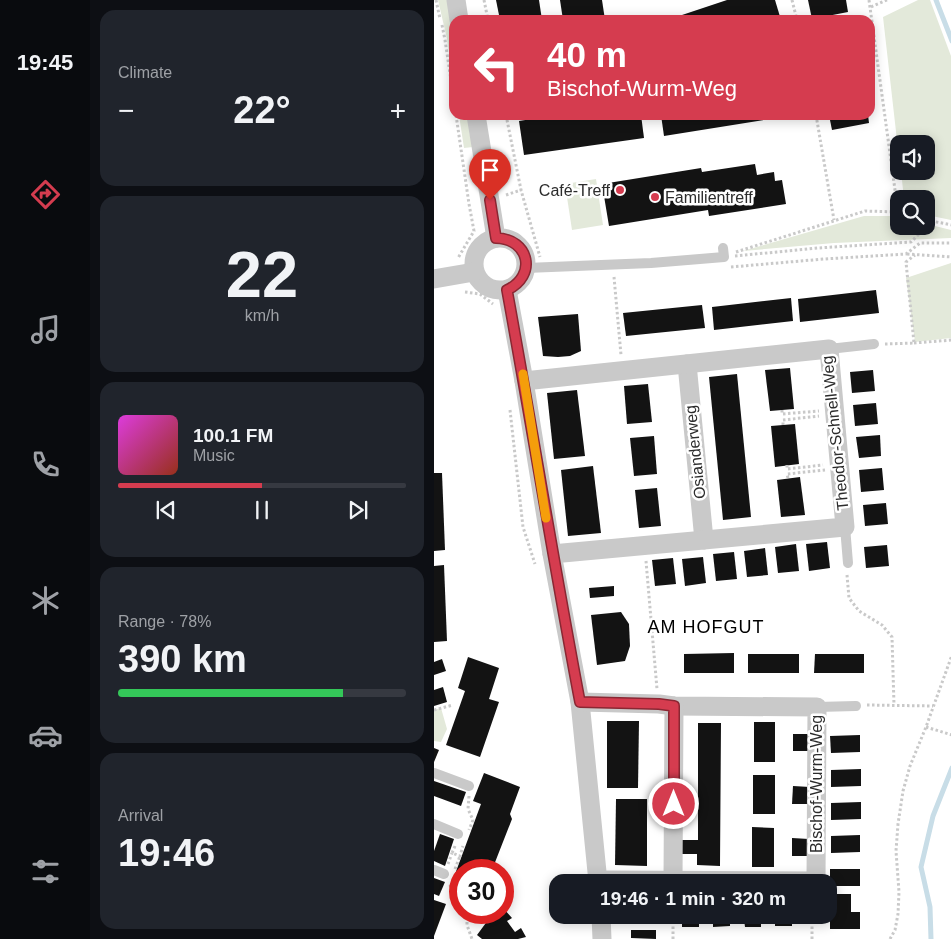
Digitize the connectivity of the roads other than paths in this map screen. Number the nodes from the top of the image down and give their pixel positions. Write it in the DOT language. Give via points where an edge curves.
graph roads {
  1 [pos="456,0"];
  2 [pos="458,15"];
  3 [pos="477,120"];
  4 [pos="496,238"];
  5 [pos="724,258"];
  6 [pos="534,268"];
  7 [pos="474,272"];
  8 [pos="434,279"];
  9 [pos="507,290"];
  10 [pos="874,344"];
  11 [pos="829,349"];
  12 [pos="687,364"];
  13 [pos="524,380"];
  14 [pos="845,527"];
  15 [pos="704,540"];
  16 [pos="552,554"];
  17 [pos="848,563"];
  18 [pos="580,702"];
  19 [pos="666,705"];
  20 [pos="856,706"];
  21 [pos="816,707"];
  22 [pos="434,773"];
  23 [pos="469,786"];
  24 [pos="434,824"];
  25 [pos="458,834"];
  26 [pos="434,870"];
  27 [pos="444,874"];
  28 [pos="597,874"];
  29 [pos="673,874"];
  30 [pos="816,874"];
  31 [pos="601,924"];
  32 [pos="602,939"];
  1 -- 2 [label="street"];
  3 -- 4 [label="street"];
  4 -- 6 [label="street" via="512,241"];
  4 -- 7 [label="street" via="479,248 473,263"];
  5 -- 6 [label="lane"];
  6 -- 9 [label="street"];
  7 -- 8 [label="street"];
  7 -- 9 [label="street" via="487,288"];
  9 -- 13 [label="street"];
  10 -- 11 [label="lane"];
  11 -- 12 [label="street, Theodor-Schnell-Weg"];
  11 -- 14 [label="street, Theodor-Schnell-Weg"];
  12 -- 13 [label="street, Theodor-Schnell-Weg"];
  12 -- 15 [label="street, Osianderweg"];
  13 -- 16 [label="street"];
  14 -- 15 [label="street, Theodor-Schnell-Weg"];
  14 -- 17 [label="lane"];
  15 -- 16 [label="street, Theodor-Schnell-Weg"];
  16 -- 18 [label="street"];
  18 -- 19 [label="street, Bischof-Wurm-Weg"];
  18 -- 28 [label="street"];
  19 -- 21 [label="street, Bischof-Wurm-Weg"];
  19 -- 29 [label="street"];
  20 -- 21 [label="lane"];
  21 -- 30 [label="street, Bischof-Wurm-Weg"];
  22 -- 23 [label="lane"];
  24 -- 25 [label="lane"];
  26 -- 27 [label="lane"];
  31 -- 32 [label="street"];
}
